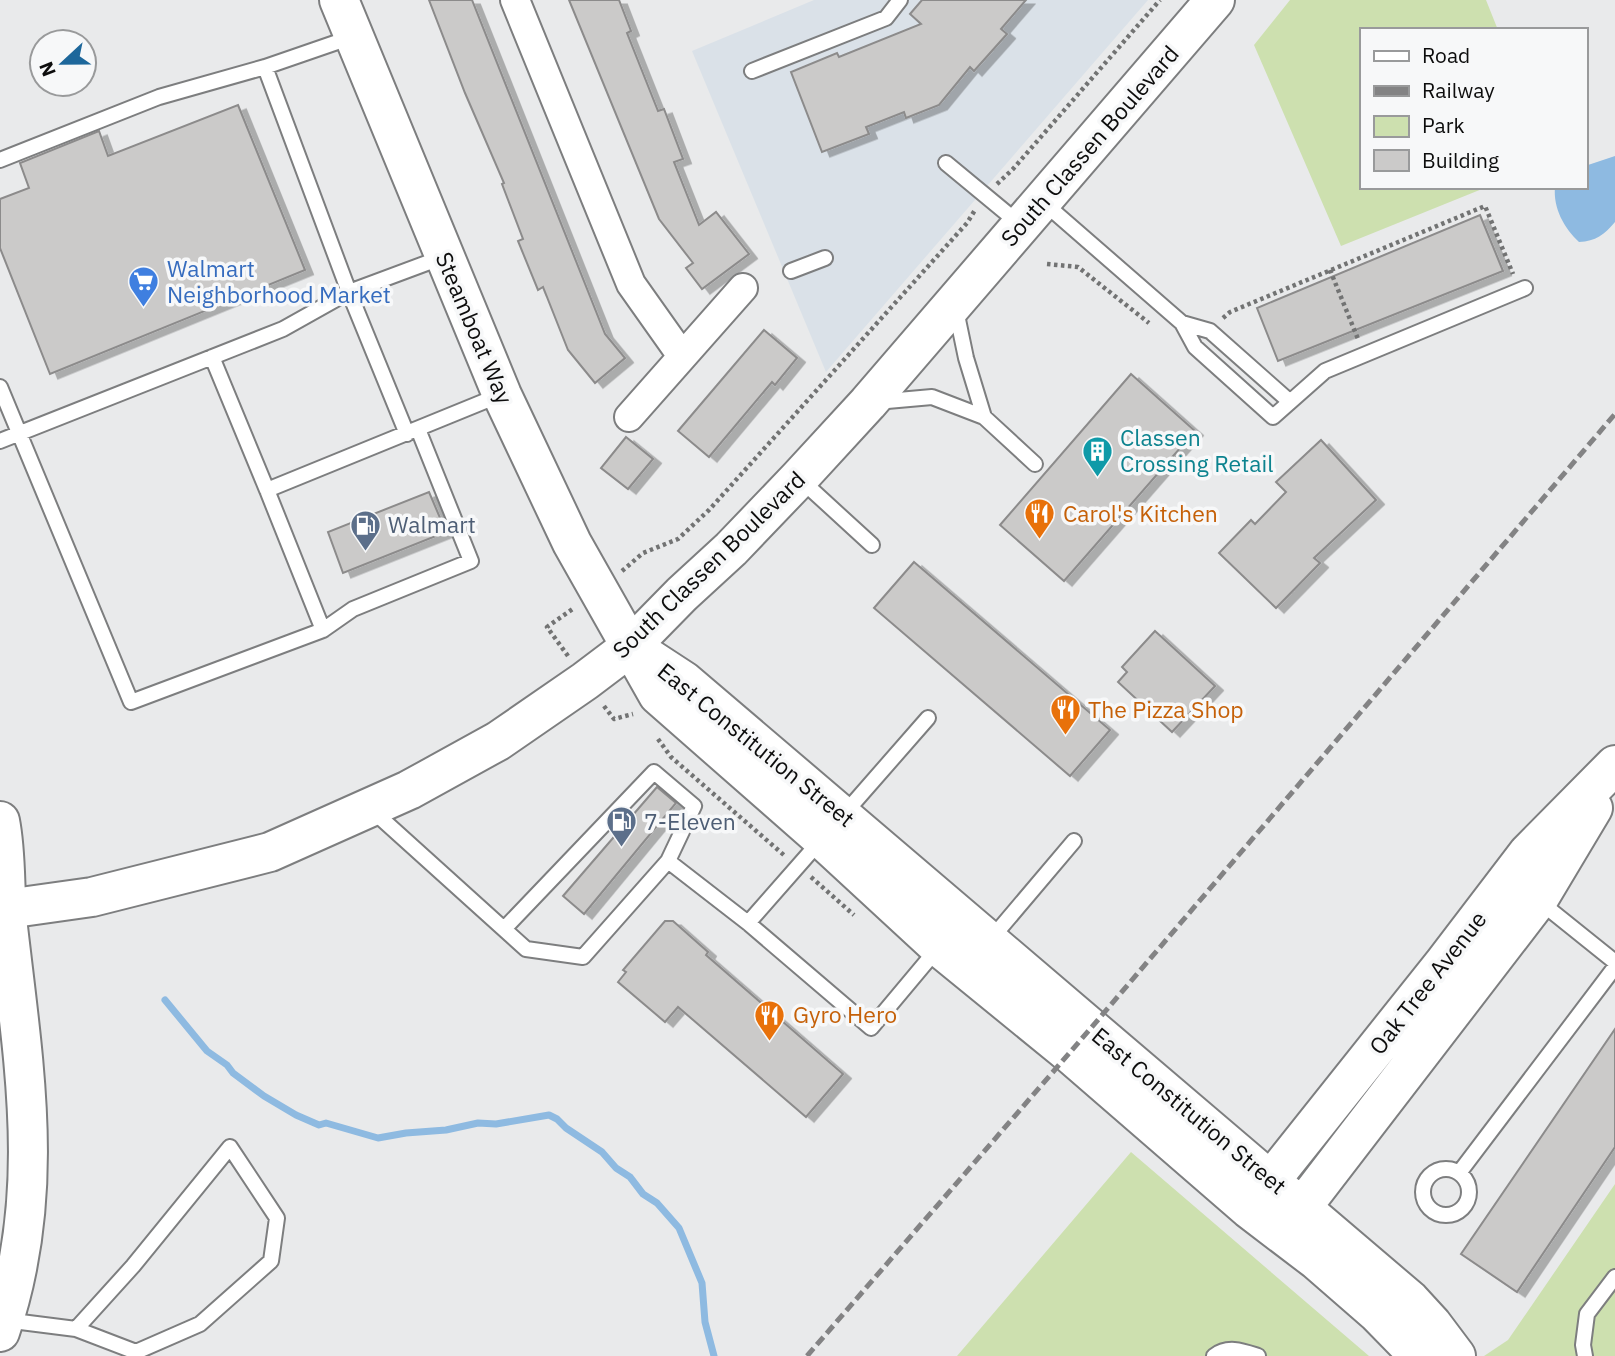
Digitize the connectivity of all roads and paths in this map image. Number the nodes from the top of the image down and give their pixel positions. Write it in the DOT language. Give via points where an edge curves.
graph roads {
  1 [pos="339,0"];
  2 [pos="516,0"];
  3 [pos="901,0"];
  4 [pos="1160,0"];
  5 [pos="1215,0"];
  6 [pos="353,36"];
  7 [pos="265,67"];
  8 [pos="752,71"];
  9 [pos="0,160"];
  10 [pos="946,163"];
  11 [pos="987,197"];
  12 [pos="1032,214"];
  13 [pos="443,257"];
  14 [pos="825,258"];
  15 [pos="1047,264"];
  16 [pos="1330,270"];
  17 [pos="791,271"];
  18 [pos="1520,284"];
  19 [pos="743,288"];
  20 [pos="349,292"];
  21 [pos="954,303"];
  22 [pos="1182,323"];
  23 [pos="1151,324"];
  24 [pos="1210,331"];
  25 [pos="1359,343"];
  26 [pos="682,356"];
  27 [pos="212,358"];
  28 [pos="0,387"];
  29 [pos="502,395"];
  30 [pos="1289,401"];
  31 [pos="868,403"];
  32 [pos="629,417"];
  33 [pos="984,417"];
  34 [pos="413,432"];
  35 [pos="19,433"];
  36 [pos="0,441"];
  37 [pos="1035,464"];
  38 [pos="799,478"];
  39 [pos="267,490"];
  40 [pos="872,545"];
  41 [pos="634,561"];
  42 [pos="570,611"];
  43 [pos="323,630"];
  44 [pos="560,645"];
  45 [pos="630,646"];
  46 [pos="606,708"];
  47 [pos="928,718"];
  48 [pos="614,719"];
  49 [pos="1615,765"];
  50 [pos="1615,772"];
  51 [pos="369,807"];
  52 [pos="0,821"];
  53 [pos="832,827"];
  54 [pos="1074,841"];
  55 [pos="668,861"];
  56 [pos="1538,900"];
  57 [pos="3,910"];
  58 [pos="748,923"];
  59 [pos="504,929"];
  60 [pos="990,942"];
  61 [pos="939,947"];
  62 [pos="1615,964"];
  63 [pos="1459,973"];
  64 [pos="1460,1173"];
  65 [pos="1260,1194"];
  66 [pos="1291,1221"];
  67 [pos="1615,1277"];
  68 [pos="2,1326"];
  69 [pos="76,1329"];
  70 [pos="1214,1356"];
  71 [pos="1258,1356"];
  72 [pos="1419,1356"];
  73 [pos="1456,1356"];
  74 [pos="1585,1356"];
  1 -- 6 [label="main road, Steamboat Way"];
  2 -- 26 [label="street" via="631,284"];
  3 -- 8 [label="lane" via="886,18"];
  4 -- 11 [label="path, South Classen Boulevard"];
  5 -- 12 [label="main road, South Classen Boulevard"];
  6 -- 7 [label="lane"];
  6 -- 13 [label="main road, Steamboat Way"];
  7 -- 9 [label="lane" via="159,97"];
  7 -- 20 [label="lane"];
  10 -- 11 [label="lane"];
  11 -- 12 [label="lane"];
  11 -- 41 [label="path, South Classen Boulevard" via="709,510 678,539"];
  12 -- 21 [label="main road, South Classen Boulevard"];
  12 -- 22 [label="lane"];
  13 -- 20 [label="lane"];
  13 -- 29 [label="main road, Steamboat Way"];
  14 -- 17 [label="lane"];
  15 -- 23 [label="path" via="1078,267"];
  16 -- 18 [label="path" via="1485,206"];
  16 -- 24 [label="path" via="1230,312"];
  16 -- 25 [label="path"];
  18 -- 30 [label="lane" via="1325,371"];
  19 -- 26 [label="street"];
  20 -- 27 [label="lane" via="283,329"];
  20 -- 34 [label="lane"];
  21 -- 31 [label="main road, South Classen Boulevard"];
  21 -- 33 [label="lane"];
  22 -- 24 [label="lane"];
  22 -- 30 [label="lane" via="1195,347 1273,417"];
  24 -- 30 [label="lane"];
  26 -- 32 [label="street"];
  27 -- 35 [label="lane"];
  27 -- 39 [label="lane"];
  28 -- 35 [label="lane"];
  29 -- 34 [label="lane"];
  29 -- 45 [label="main road, Steamboat Way" via="572,543"];
  31 -- 33 [label="lane" via="932,397"];
  31 -- 38 [label="main road, South Classen Boulevard"];
  33 -- 37 [label="lane"];
  34 -- 39 [label="lane"];
  34 -- 43 [label="lane" via="471,561 353,608"];
  35 -- 36 [label="lane"];
  35 -- 43 [label="lane" via="131,702"];
  38 -- 40 [label="lane"];
  38 -- 45 [label="main road, South Classen Boulevard"];
  39 -- 43 [label="lane"];
  42 -- 44 [label="path" via="547,627"];
  45 -- 51 [label="main road, South Classen Boulevard" via="498,741"];
  45 -- 53 [label="main road, East Constitution Street" via="658,695"];
  46 -- 48 [label="path"];
  47 -- 53 [label="lane"];
  49 -- 63 [label="main road, Oak Tree Avenue" via="1528,853"];
  50 -- 56 [label="main road, Oak Tree Avenue"];
  51 -- 57 [label="main road, South Classen Boulevard" via="270,852 92,897"];
  51 -- 59 [label="lane"];
  52 -- 57 [label="main road"];
  53 -- 58 [label="lane"];
  53 -- 60 [label="main road, East Constitution Street"];
  53 -- 61 [label="main road, East Constitution Street"];
  54 -- 60 [label="lane"];
  55 -- 58 [label="lane"];
  55 -- 59 [label="lane" via="583,957 526,949"];
  55 -- 59 [label="lane" via="694,806 654,772"];
  56 -- 62 [label="lane"];
  56 -- 63 [label="main road, Oak Tree Avenue"];
  57 -- 68 [label="main road" via="24,1059 29,1173 19,1258"];
  58 -- 61 [label="lane" via="871,1028"];
  60 -- 65 [label="main road, East Constitution Street"];
  61 -- 65 [label="main road, East Constitution Street" via="1069,1053"];
  62 -- 64 [label="lane"];
  63 -- 65 [label="main road, Oak Tree Avenue"];
  63 -- 66 [label="main road, Oak Tree Avenue"];
  65 -- 66 [label="main road, East Constitution Street"];
  66 -- 72 [label="main road, East Constitution Street" via="1316,1260"];
  66 -- 73 [label="main road, East Constitution Street" via="1410,1300"];
  67 -- 74 [label="lane" via="1587,1314"];
  68 -- 69 [label="lane"];
  69 -- 69 [label="lane" via="133,1266 230,1147 276,1218 271,1261 200,1324 136,1352"];
  70 -- 71 [label="lane" via="1235,1349"];
}
